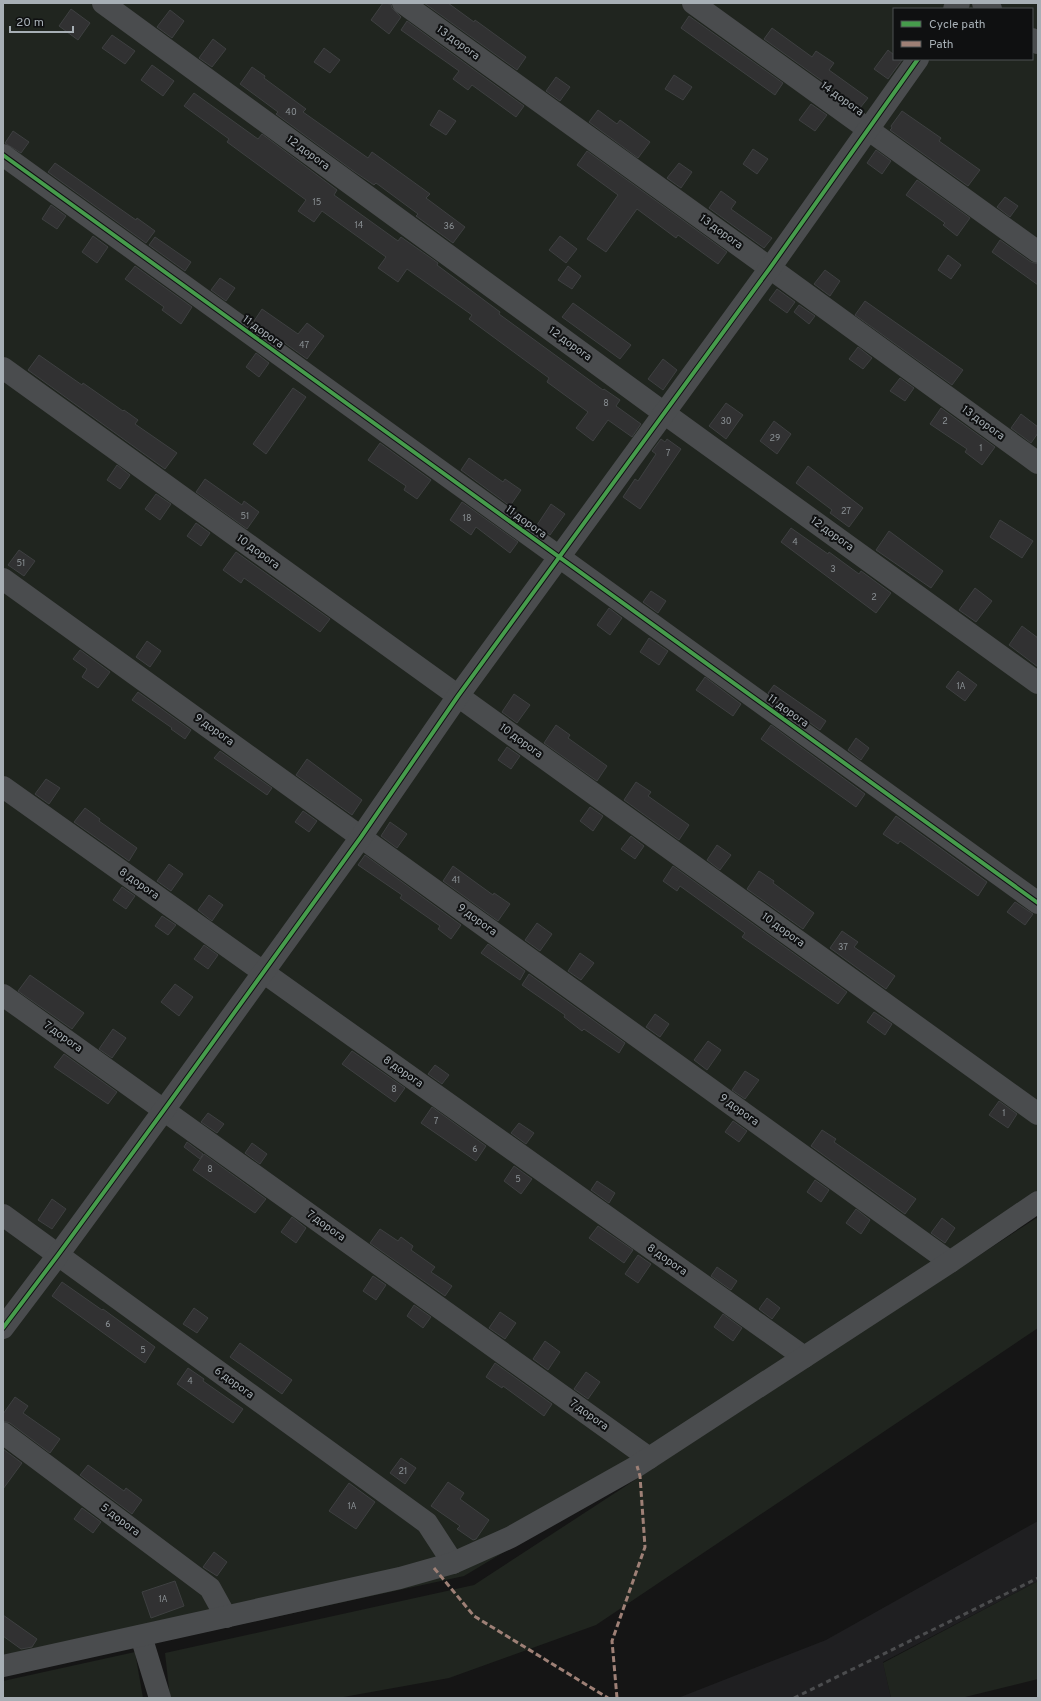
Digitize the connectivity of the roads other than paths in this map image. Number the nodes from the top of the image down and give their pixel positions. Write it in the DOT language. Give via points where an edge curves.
graph roads {
  1 [pos="103,3"];
  2 [pos="403,3"];
  3 [pos="693,3"];
  4 [pos="917,60"];
  5 [pos="868,129"];
  6 [pos="3,156"];
  7 [pos="1038,252"];
  8 [pos="770,268"];
  9 [pos="3,368"];
  10 [pos="664,413"];
  11 [pos="1038,464"];
  12 [pos="560,558"];
  13 [pos="3,578"];
  14 [pos="1038,683"];
  15 [pos="458,696"];
  16 [pos="3,787"];
  17 [pos="361,837"];
  18 [pos="1038,903"];
  19 [pos="262,972"];
  20 [pos="3,995"];
  21 [pos="164,1110"];
  22 [pos="1038,1114"];
  23 [pos="1038,1202"];
  24 [pos="3,1215"];
  25 [pos="58,1256"];
  26 [pos="950,1262"];
  27 [pos="3,1328"];
  28 [pos="804,1357"];
  29 [pos="3,1433"];
  30 [pos="649,1458"];
  31 [pos="454,1563"];
  32 [pos="226,1618"];
  33 [pos="141,1636"];
  34 [pos="3,1648"];
  35 [pos="12,1664"];
  36 [pos="160,1698"];
  1 -- 10 [label="street, 12 дорога"];
  2 -- 8 [label="street, 13 дорога"];
  3 -- 5 [label="street, 14 дорога"];
  4 -- 5 [label="street"];
  5 -- 7 [label="street, 14 дорога"];
  5 -- 8 [label="street"];
  6 -- 12 [label="street, 11 дорога"];
  8 -- 10 [label="street"];
  8 -- 11 [label="street, 13 дорога"];
  9 -- 15 [label="street, 10 дорога"];
  10 -- 12 [label="street"];
  10 -- 14 [label="street, 12 дорога"];
  12 -- 15 [label="street"];
  12 -- 18 [label="street, 11 дорога"];
  13 -- 17 [label="street, 9 дорога"];
  15 -- 17 [label="street"];
  15 -- 22 [label="street, 10 дорога"];
  16 -- 19 [label="street, 8 дорога"];
  17 -- 19 [label="street"];
  17 -- 26 [label="street, 9 дорога"];
  19 -- 21 [label="street"];
  19 -- 28 [label="street, 8 дорога"];
  20 -- 21 [label="street, 7 дорога"];
  21 -- 25 [label="street"];
  21 -- 30 [label="street, 7 дорога"];
  23 -- 26 [label="street"];
  24 -- 25 [label="street, 6 дорога"];
  25 -- 27 [label="street"];
  25 -- 31 [label="street, 6 дорога" via="427,1524"];
  26 -- 28 [label="street"];
  28 -- 30 [label="street"];
  29 -- 32 [label="street, 5 дорога" via="210,1588"];
  30 -- 31 [label="street" via="510,1537"];
  31 -- 32 [label="street"];
  32 -- 33 [label="street"];
  33 -- 35 [label="street"];
  33 -- 36 [label="street"];
  34 -- 35 [label="street"];
}
